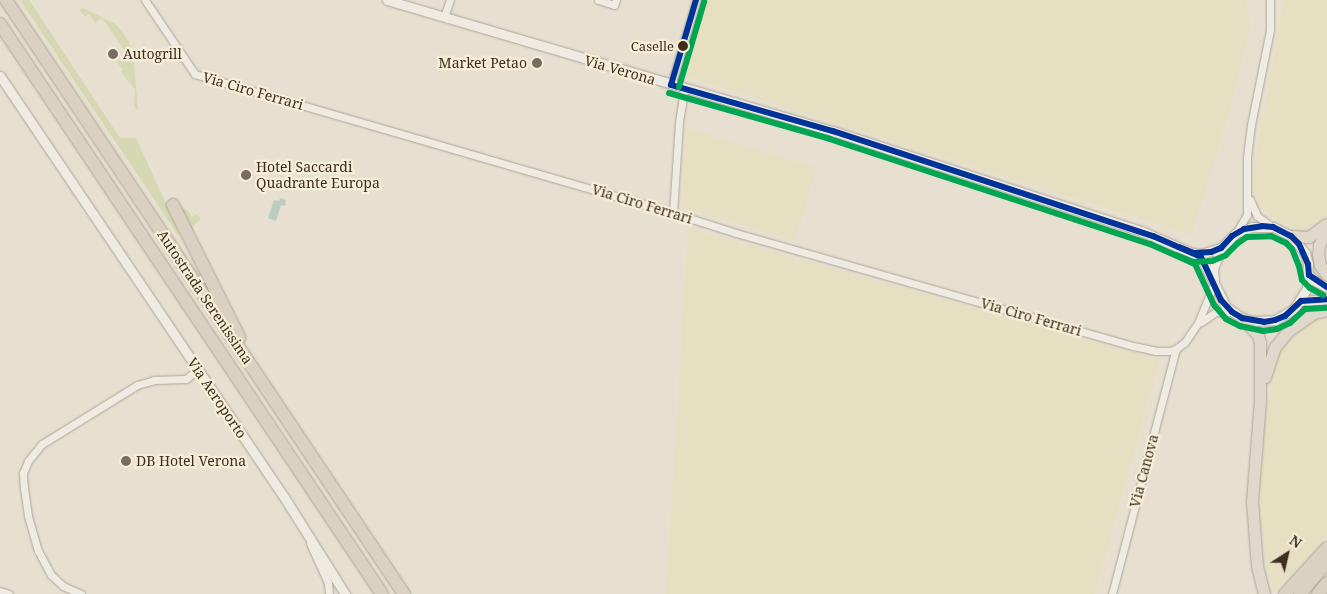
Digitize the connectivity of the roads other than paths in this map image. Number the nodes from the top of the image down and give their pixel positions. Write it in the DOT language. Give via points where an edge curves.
graph roads {
  1 [pos="6,0"];
  2 [pos="145,0"];
  3 [pos="387,0"];
  4 [pos="450,0"];
  5 [pos="598,0"];
  6 [pos="616,0"];
  7 [pos="696,0"];
  8 [pos="1270,0"];
  9 [pos="444,18"];
  10 [pos="0,24"];
  11 [pos="0,76"];
  12 [pos="671,85"];
  13 [pos="684,89"];
  14 [pos="1248,192"];
  15 [pos="173,206"];
  16 [pos="673,212"];
  17 [pos="1327,223"];
  18 [pos="1273,227"];
  19 [pos="1327,230"];
  20 [pos="1236,233"];
  21 [pos="1291,236"];
  22 [pos="1221,248"];
  23 [pos="1194,253"];
  24 [pos="1309,275"];
  25 [pos="1327,275"];
  26 [pos="1214,283"];
  27 [pos="1327,287"];
  28 [pos="1327,299"];
  29 [pos="1301,301"];
  30 [pos="1327,310"];
  31 [pos="1237,315"];
  32 [pos="1198,323"];
  33 [pos="1176,349"];
  34 [pos="249,362"];
  35 [pos="198,369"];
  36 [pos="1260,400"];
  37 [pos="304,529"];
  38 [pos="1327,548"];
  39 [pos="1327,562"];
  40 [pos="1327,583"];
  41 [pos="0,591"];
  42 [pos="9,594"];
  43 [pos="81,594"];
  44 [pos="329,594"];
  45 [pos="345,594"];
  46 [pos="381,594"];
  47 [pos="404,594"];
  48 [pos="1112,594"];
  49 [pos="1264,594"];
  50 [pos="1285,594"];
  51 [pos="1300,594"];
  52 [pos="1318,594"];
  1 -- 34 [label="highway, Autostrada Serenissima"];
  2 -- 16 [label="street, Via Ciro Ferrari" via="195,74"];
  3 -- 9 [label="street, Via Verona"];
  4 -- 9 [label="street"];
  5 -- 6 [label="street" via="614,5"];
  7 -- 12 [label="street"];
  8 -- 14 [label="street" via="1270,30 1246,157"];
  9 -- 12 [label="street, Via Verona"];
  10 -- 46 [label="highway, Autostrada Serenissima"];
  11 -- 35 [label="street, Via Aeroporto"];
  12 -- 13 [label="street, Via Verona"];
  13 -- 16 [label="street"];
  13 -- 23 [label="street, Via Verona" via="965,173 1142,231"];
  14 -- 18 [label="street" via="1253,211"];
  14 -- 20 [label="street" via="1247,215"];
  15 -- 34 [label="highway" via="232,321"];
  16 -- 33 [label="street, Via Ciro Ferrari" via="1133,346 1156,351"];
  17 -- 21 [label="highway" via="1309,236"];
  18 -- 20 [label="street" via="1252,227"];
  18 -- 21 [label="street"];
  19 -- 25 [label="highway" via="1318,254"];
  20 -- 22 [label="street"];
  21 -- 24 [label="street" via="1305,253"];
  22 -- 23 [label="street"];
  22 -- 26 [label="street" via="1213,270"];
  23 -- 26 [label="street" via="1205,262"];
  24 -- 27 [label="street"];
  24 -- 29 [label="street"];
  26 -- 31 [label="street" via="1221,300"];
  26 -- 32 [label="street"];
  28 -- 29 [label="street"];
  29 -- 31 [label="street" via="1290,313 1275,320 1258,322"];
  30 -- 36 [label="highway" via="1300,321 1275,347"];
  31 -- 32 [label="street" via="1210,314"];
  31 -- 36 [label="highway" via="1258,335"];
  32 -- 33 [label="street"];
  33 -- 48 [label="street, Via Canova"];
  34 -- 47 [label="highway, Autostrada Serenissima"];
  35 -- 37 [label="street, Via Aeroporto"];
  35 -- 43 [label="street" via="186,379 154,380 137,385 42,444 28,461 23,473 24,489 38,551 52,575 63,586"];
  36 -- 49 [label="highway" via="1252,501 1257,566"];
  37 -- 44 [label="street" via="328,583"];
  37 -- 45 [label="street, Via Aeroporto"];
  38 -- 50 [label="highway"];
  39 -- 51 [label="highway"];
  40 -- 52 [label="highway"];
  41 -- 42 [label="street"];
}
